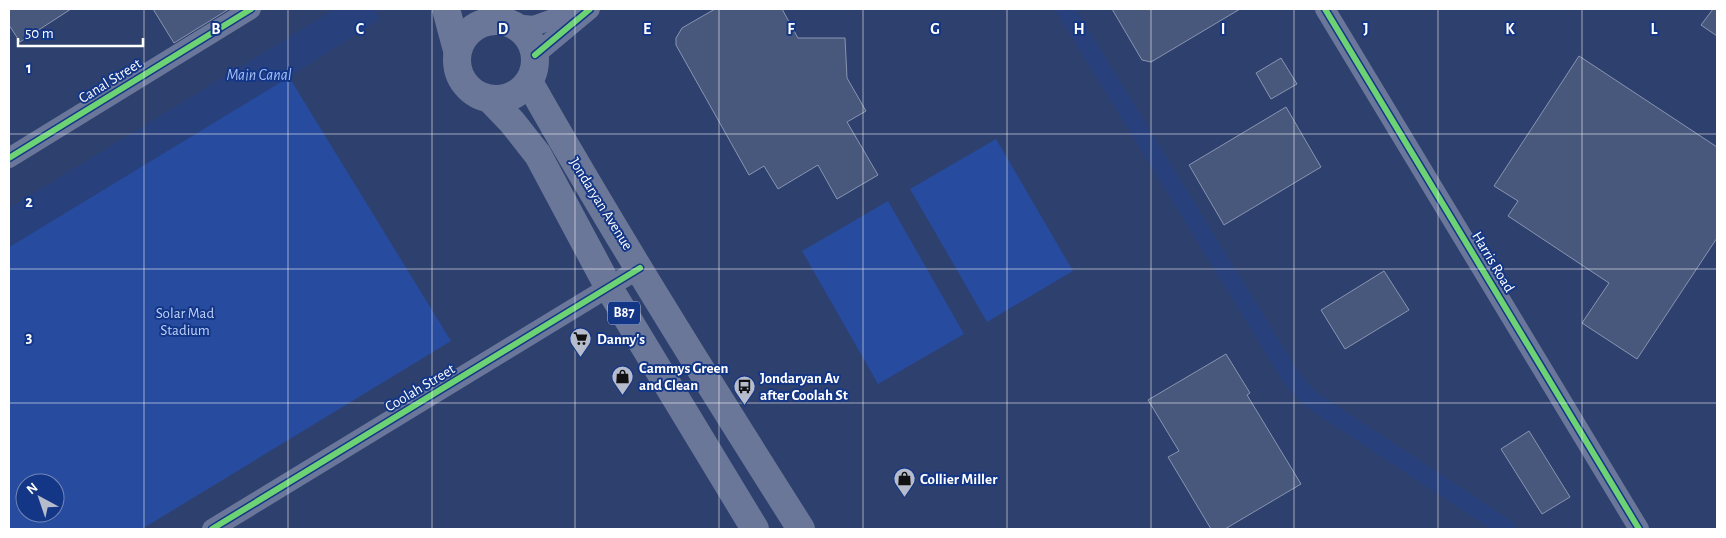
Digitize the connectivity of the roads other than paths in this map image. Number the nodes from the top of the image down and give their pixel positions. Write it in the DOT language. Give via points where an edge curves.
graph roads {
  1 [pos="251,9"];
  2 [pos="446,9"];
  3 [pos="580,9"];
  4 [pos="590,9"];
  5 [pos="1325,9"];
  6 [pos="500,18"];
  7 [pos="457,50"];
  8 [pos="535,55"];
  9 [pos="529,82"];
  10 [pos="490,100"];
  11 [pos="9,158"];
  12 [pos="640,268"];
  13 [pos="609,288"];
  14 [pos="212,529"];
  15 [pos="755,529"];
  16 [pos="801,529"];
  17 [pos="1640,529"];
  1 -- 11 [label="street, Canal Street"];
  2 -- 7 [label="main road, B87"];
  3 -- 6 [label="street" via="534,26"];
  4 -- 8 [label="street"];
  5 -- 17 [label="street, Harris Road"];
  6 -- 7 [label="main road" via="469,31"];
  6 -- 8 [label="main road" via="524,32"];
  7 -- 10 [label="main road, B87" via="456,64 463,82 478,96"];
  8 -- 9 [label="main road"];
  9 -- 10 [label="main road" via="512,96"];
  9 -- 12 [label="main road, Jondaryan Avenue / B87"];
  10 -- 13 [label="main road, Jondaryan Avenue / B87" via="538,155"];
  12 -- 13 [label="street, Coolah Street"];
  12 -- 16 [label="main road, Jondaryan Avenue / B87"];
  13 -- 14 [label="street, Coolah Street"];
  13 -- 15 [label="main road, Jondaryan Avenue / B87"];
}
